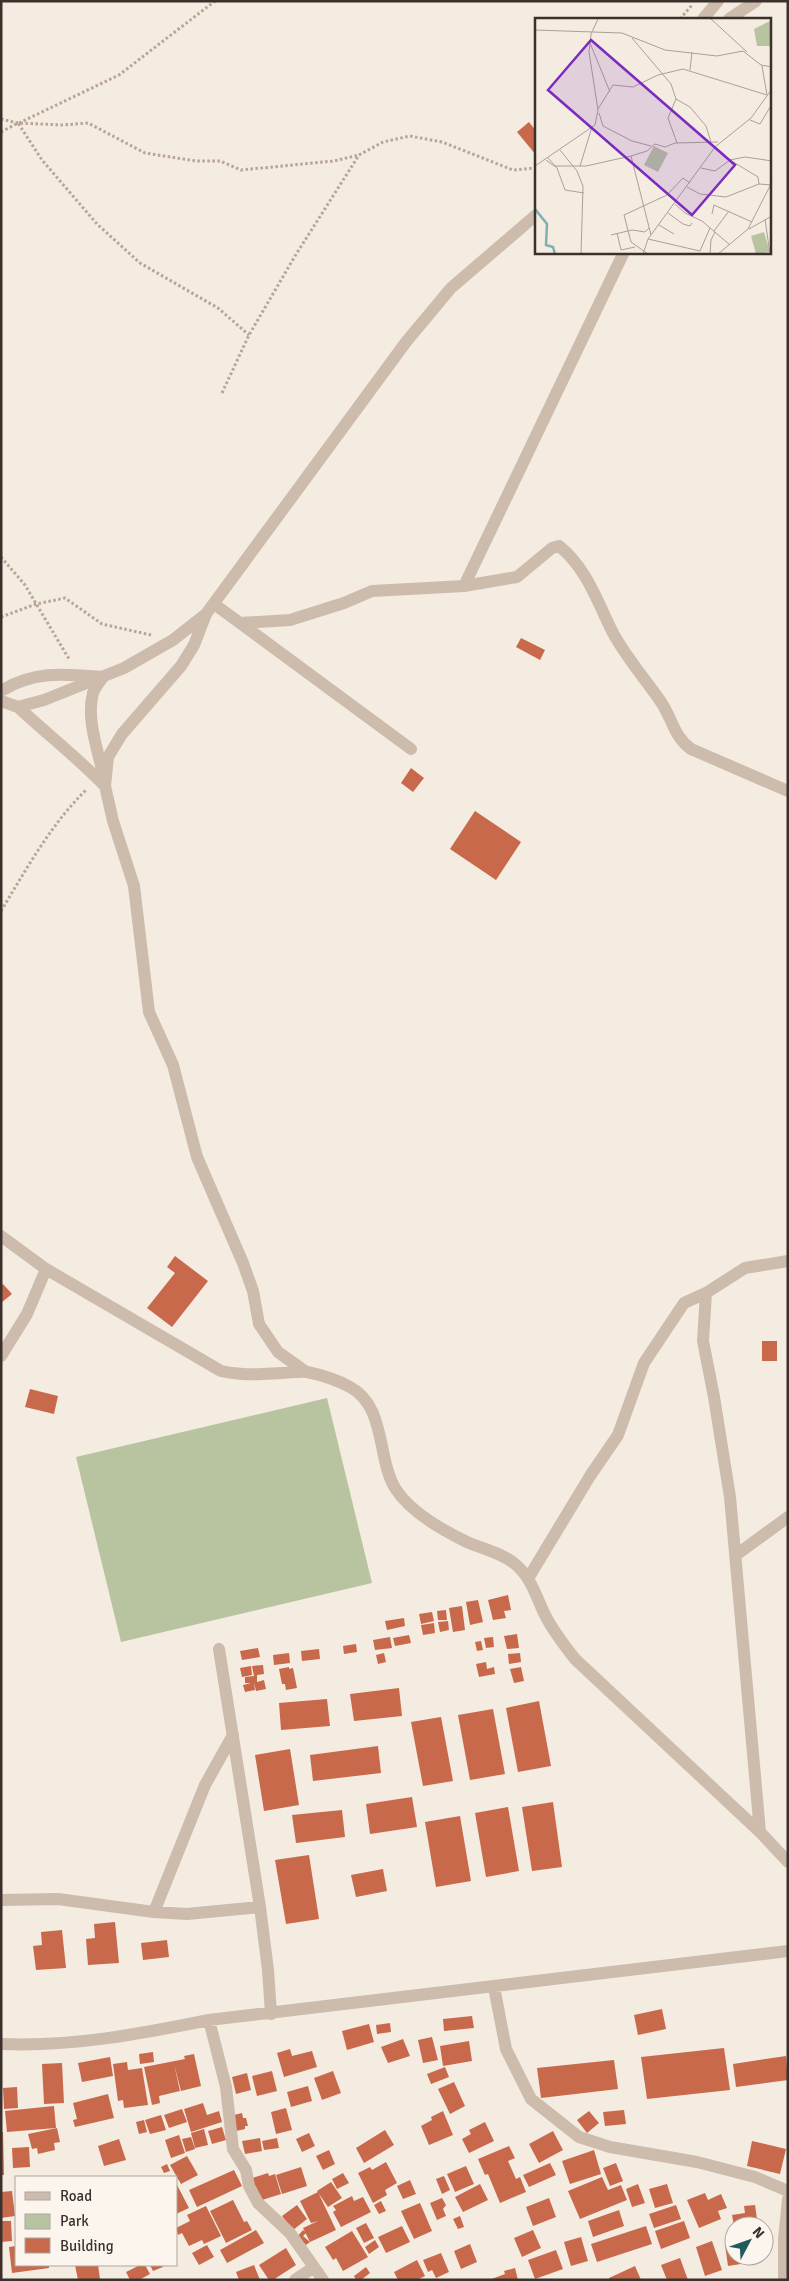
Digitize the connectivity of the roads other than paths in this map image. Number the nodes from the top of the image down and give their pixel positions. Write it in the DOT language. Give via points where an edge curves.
graph roads {
  1 [pos="718,1"];
  2 [pos="756,2"];
  3 [pos="704,18"];
  4 [pos="731,18"];
  5 [pos="747,18"];
  6 [pos="535,216"];
  7 [pos="623,254"];
  8 [pos="464,586"];
  9 [pos="210,609"];
  10 [pos="240,623"];
  11 [pos="103,677"];
  12 [pos="1,691"];
  13 [pos="1,701"];
  14 [pos="18,707"];
  15 [pos="411,749"];
  16 [pos="102,782"];
  17 [pos="788,791"];
  18 [pos="1,1236"];
  19 [pos="788,1261"];
  20 [pos="46,1269"];
  21 [pos="706,1293"];
  22 [pos="1,1356"];
  23 [pos="306,1372"];
  24 [pos="788,1517"];
  25 [pos="736,1555"];
  26 [pos="528,1577"];
  27 [pos="219,1649"];
  28 [pos="233,1735"];
  29 [pos="760,1832"];
  30 [pos="788,1862"];
  31 [pos="1,1900"];
  32 [pos="260,1907"];
  33 [pos="154,1912"];
  34 [pos="788,1951"];
  35 [pos="494,1987"];
  36 [pos="271,2014"];
  37 [pos="209,2020"];
  38 [pos="1,2044"];
  39 [pos="788,2191"];
  40 [pos="788,2199"];
  41 [pos="314,2267"];
  42 [pos="295,2280"];
  43 [pos="323,2280"];
  44 [pos="784,2280"];
  1 -- 3 [label="street"];
  2 -- 4 [label="street"];
  2 -- 5 [label="street"];
  6 -- 9 [label="street" via="451,288 406,342"];
  7 -- 8 [label="street"];
  8 -- 10 [label="street" via="372,590 344,603 290,620"];
  8 -- 17 [label="street" via="517,577 552,548 559,546 594,590 614,634 661,702 680,742"];
  9 -- 10 [label="street"];
  9 -- 11 [label="street" via="173,640 143,659"];
  9 -- 16 [label="street" via="181,666 122,734 108,758"];
  10 -- 15 [label="street"];
  11 -- 12 [label="street" via="45,674"];
  11 -- 14 [label="street"];
  11 -- 16 [label="street" via="94,691 91,704"];
  13 -- 14 [label="street"];
  14 -- 16 [label="street"];
  16 -- 23 [label="street" via="134,886 149,1012 173,1065 197,1157 253,1291 259,1324 278,1352"];
  18 -- 20 [label="street"];
  19 -- 21 [label="street" via="745,1268"];
  20 -- 22 [label="street" via="27,1314"];
  20 -- 23 [label="street" via="221,1372 240,1376"];
  21 -- 25 [label="street" via="702,1342 730,1497"];
  21 -- 26 [label="street" via="684,1302 644,1363 618,1435"];
  23 -- 26 [label="street" via="353,1388 369,1406 395,1488 409,1504 467,1541 514,1563"];
  24 -- 25 [label="street"];
  25 -- 29 [label="street"];
  26 -- 29 [label="street" via="545,1615 575,1659"];
  27 -- 28 [label="street"];
  28 -- 32 [label="street"];
  28 -- 33 [label="street" via="205,1785"];
  29 -- 30 [label="street"];
  31 -- 33 [label="street" via="58,1899"];
  32 -- 33 [label="street" via="187,1914"];
  32 -- 36 [label="street"];
  34 -- 35 [label="street"];
  35 -- 36 [label="street"];
  35 -- 39 [label="street" via="506,2049 531,2098 579,2137 610,2147 755,2176"];
  36 -- 37 [label="street"];
  37 -- 38 [label="street" via="115,2038 55,2044"];
  37 -- 41 [label="street" via="226,2087 233,2149 246,2170 249,2186 258,2203 290,2233"];
  40 -- 44 [label="street"];
  41 -- 42 [label="street"];
  41 -- 43 [label="street"];
}
